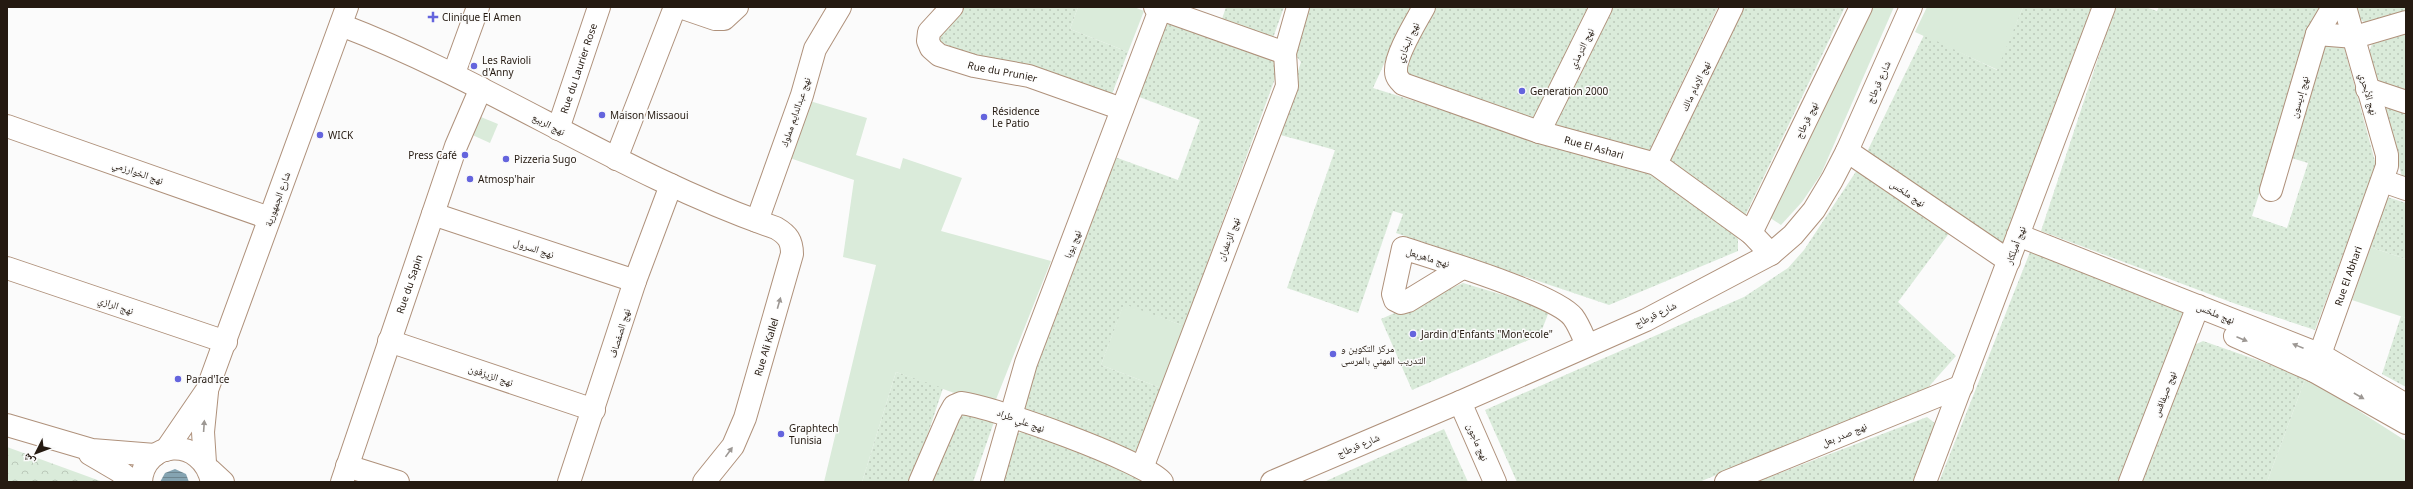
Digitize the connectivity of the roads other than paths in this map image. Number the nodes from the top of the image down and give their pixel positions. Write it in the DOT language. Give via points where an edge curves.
graph roads {
  1 [pos="478,7"];
  2 [pos="599,7"];
  3 [pos="675,7"];
  4 [pos="680,7"];
  5 [pos="738,7"];
  6 [pos="840,7"];
  7 [pos="952,7"];
  8 [pos="1298,7"];
  9 [pos="1424,7"];
  10 [pos="1601,7"];
  11 [pos="1732,7"];
  12 [pos="1861,7"];
  13 [pos="1911,7"];
  14 [pos="2104,7"];
  15 [pos="2333,7"];
  16 [pos="2345,7"];
  17 [pos="1159,8"];
  18 [pos="343,12"];
  19 [pos="2406,22"];
  20 [pos="2317,34"];
  21 [pos="2355,37"];
  22 [pos="1285,53"];
  23 [pos="454,73"];
  24 [pos="1397,78"];
  25 [pos="481,88"];
  26 [pos="2367,89"];
  27 [pos="2406,102"];
  28 [pos="1122,110"];
  29 [pos="7,126"];
  30 [pos="558,128"];
  31 [pos="1539,132"];
  32 [pos="1847,151"];
  33 [pos="616,159"];
  34 [pos="1656,164"];
  35 [pos="2382,181"];
  36 [pos="671,185"];
  37 [pos="2406,189"];
  38 [pos="2272,190"];
  39 [pos="433,214"];
  40 [pos="269,218"];
  41 [pos="757,221"];
  42 [pos="1751,233"];
  43 [pos="2018,235"];
  44 [pos="1771,254"];
  45 [pos="2009,261"];
  46 [pos="7,268"];
  47 [pos="1462,268"];
  48 [pos="635,281"];
  49 [pos="2196,312"];
  50 [pos="389,341"];
  51 [pos="226,342"];
  52 [pos="1587,345"];
  53 [pos="2317,363"];
  54 [pos="1962,386"];
  55 [pos="207,390"];
  56 [pos="1460,402"];
  57 [pos="2406,405"];
  58 [pos="594,410"];
  59 [pos="1011,415"];
  60 [pos="2406,423"];
  61 [pos="7,425"];
  62 [pos="76,447"];
  63 [pos="160,452"];
  64 [pos="1142,468"];
  65 [pos="213,474"];
  66 [pos="344,474"];
  67 [pos="133,482"];
  68 [pos="141,482"];
  69 [pos="398,482"];
  70 [pos="569,482"];
  71 [pos="704,482"];
  72 [pos="920,482"];
  73 [pos="992,482"];
  74 [pos="1162,482"];
  75 [pos="1272,482"];
  76 [pos="1495,482"];
  77 [pos="1726,482"];
  78 [pos="1925,482"];
  79 [pos="2130,482"];
  1 -- 23 [label="street"];
  2 -- 30 [label="street, Rue du Laurier Rose"];
  3 -- 33 [label="street"];
  4 -- 5 [label="street" via="715,19 724,19"];
  6 -- 41 [label="street, نهج عبدالدايم مملوك" via="815,49 802,95"];
  7 -- 28 [label="street, Rue du Prunier" via="929,32 931,48 939,55 974,66 1029,76"];
  8 -- 22 [label="street, نهج الزعفران"];
  9 -- 24 [label="street, نهج البخاري" via="1400,55 1395,69"];
  10 -- 31 [label="street, نهج الترمذي"];
  11 -- 34 [label="street, نهج الإمام مالك"];
  12 -- 42 [label="street, نهج قرطاج"];
  13 -- 32 [label="street, شارع قرطاج"];
  14 -- 43 [label="street, نهج أميلكار"];
  15 -- 20 [label="street, نهج إديسون"];
  16 -- 21 [label="street, نهج الأبحري"];
  17 -- 22 [label="street, نهج يوبا"];
  17 -- 28 [label="street, نهج يوبا"];
  18 -- 23 [label="street, نهج الربيع"];
  18 -- 40 [label="street, شارع الجمهورية"];
  19 -- 21 [label="street"];
  20 -- 21 [label="street"];
  20 -- 38 [label="street, نهج إديسون"];
  21 -- 26 [label="street, نهج الأبحري"];
  22 -- 64 [label="street, نهج الزعفران" via="1287,86"];
  23 -- 25 [label="street, نهج الربيع"];
  24 -- 31 [label="street, Rue El Ashari" via="1413,89"];
  25 -- 30 [label="street, نهج الربيع"];
  25 -- 39 [label="street, Rue du Sapin" via="456,146"];
  26 -- 27 [label="street"];
  26 -- 35 [label="street, نهج الأبحري" via="2387,156"];
  28 -- 59 [label="street, نهج يوبا" via="1026,364"];
  29 -- 40 [label="street, نهج الخوارزمي"];
  30 -- 33 [label="street, نهج الربيع"];
  31 -- 34 [label="street, Rue El Ashari"];
  32 -- 44 [label="street, شارع قرطاج" via="1814,210 1793,235"];
  32 -- 45 [label="street, نهج ملخس"];
  33 -- 36 [label="street, نهج الربيع"];
  34 -- 42 [label="street, Rue El Ashari"];
  35 -- 37 [label="street"];
  35 -- 53 [label="street, Rue El Abhari"];
  36 -- 41 [label="street, نهج الربيع"];
  36 -- 48 [label="street, نهج الصفصاف"];
  39 -- 48 [label="street, نهج السرول"];
  39 -- 50 [label="street, Rue du Sapin"];
  40 -- 51 [label="street, شارع الجمهورية"];
  71 -- 41 [label="street, Rue Ali Kallel, one-way" via="733,446 746,418 792,254 790,240 784,233"];
  42 -- 44 [label="street, Rue El Ashari"];
  43 -- 45 [label="street, نهج أميلكار"];
  43 -- 49 [label="street, نهج ملخس"];
  44 -- 52 [label="street, شارع قرطاج" via="1652,316"];
  45 -- 54 [label="street, نهج أميلكار"];
  46 -- 51 [label="street, نهج الرازي"];
  47 -- 52 [label="street, نهج ماهربعل" via="1549,300 1572,316"];
  48 -- 58 [label="street, نهج الصفصاف"];
  49 -- 53 [label="street, نهج ملخس"];
  49 -- 79 [label="street, نهج صيفاقس"];
  50 -- 58 [label="street, نهج الزيزفون"];
  50 -- 66 [label="street, Rue du Sapin"];
  51 -- 55 [label="street, شارع الجمهورية"];
  52 -- 56 [label="street, شارع قرطاج"];
  53 -- 57 [label="street, نهج ملخس"];
  53 -- 60 [label="street, نهج ملخس, one-way"];
  54 -- 77 [label="street, نهج صدر بعل"];
  54 -- 78 [label="street, نهج أميلكار"];
  55 -- 63 [label="street, شارع الجمهورية"];
  65 -- 55 [label="street, شارع الجمهورية, one-way" via="203,432"];
  56 -- 75 [label="street, شارع قرطاج"];
  56 -- 76 [label="street, نهج ماجون"];
  58 -- 70 [label="street, نهج الصفصاف"];
  59 -- 64 [label="street, نهج علي طراد"];
  59 -- 72 [label="street, نهج علي طراد" via="967,403 957,404 949,415"];
  59 -- 73 [label="street, نهج يوبا"];
  61 -- 62 [label="street"];
  62 -- 63 [label="street" via="118,454"];
  62 -- 67 [label="street" via="106,462"];
  63 -- 65 [label="street" via="186,450 195,454"];
  63 -- 68 [label="street, شارع الجمهورية" via="143,470"];
  64 -- 74 [label="street, نهج علي طراد"];
  66 -- 69 [label="street"];
}
